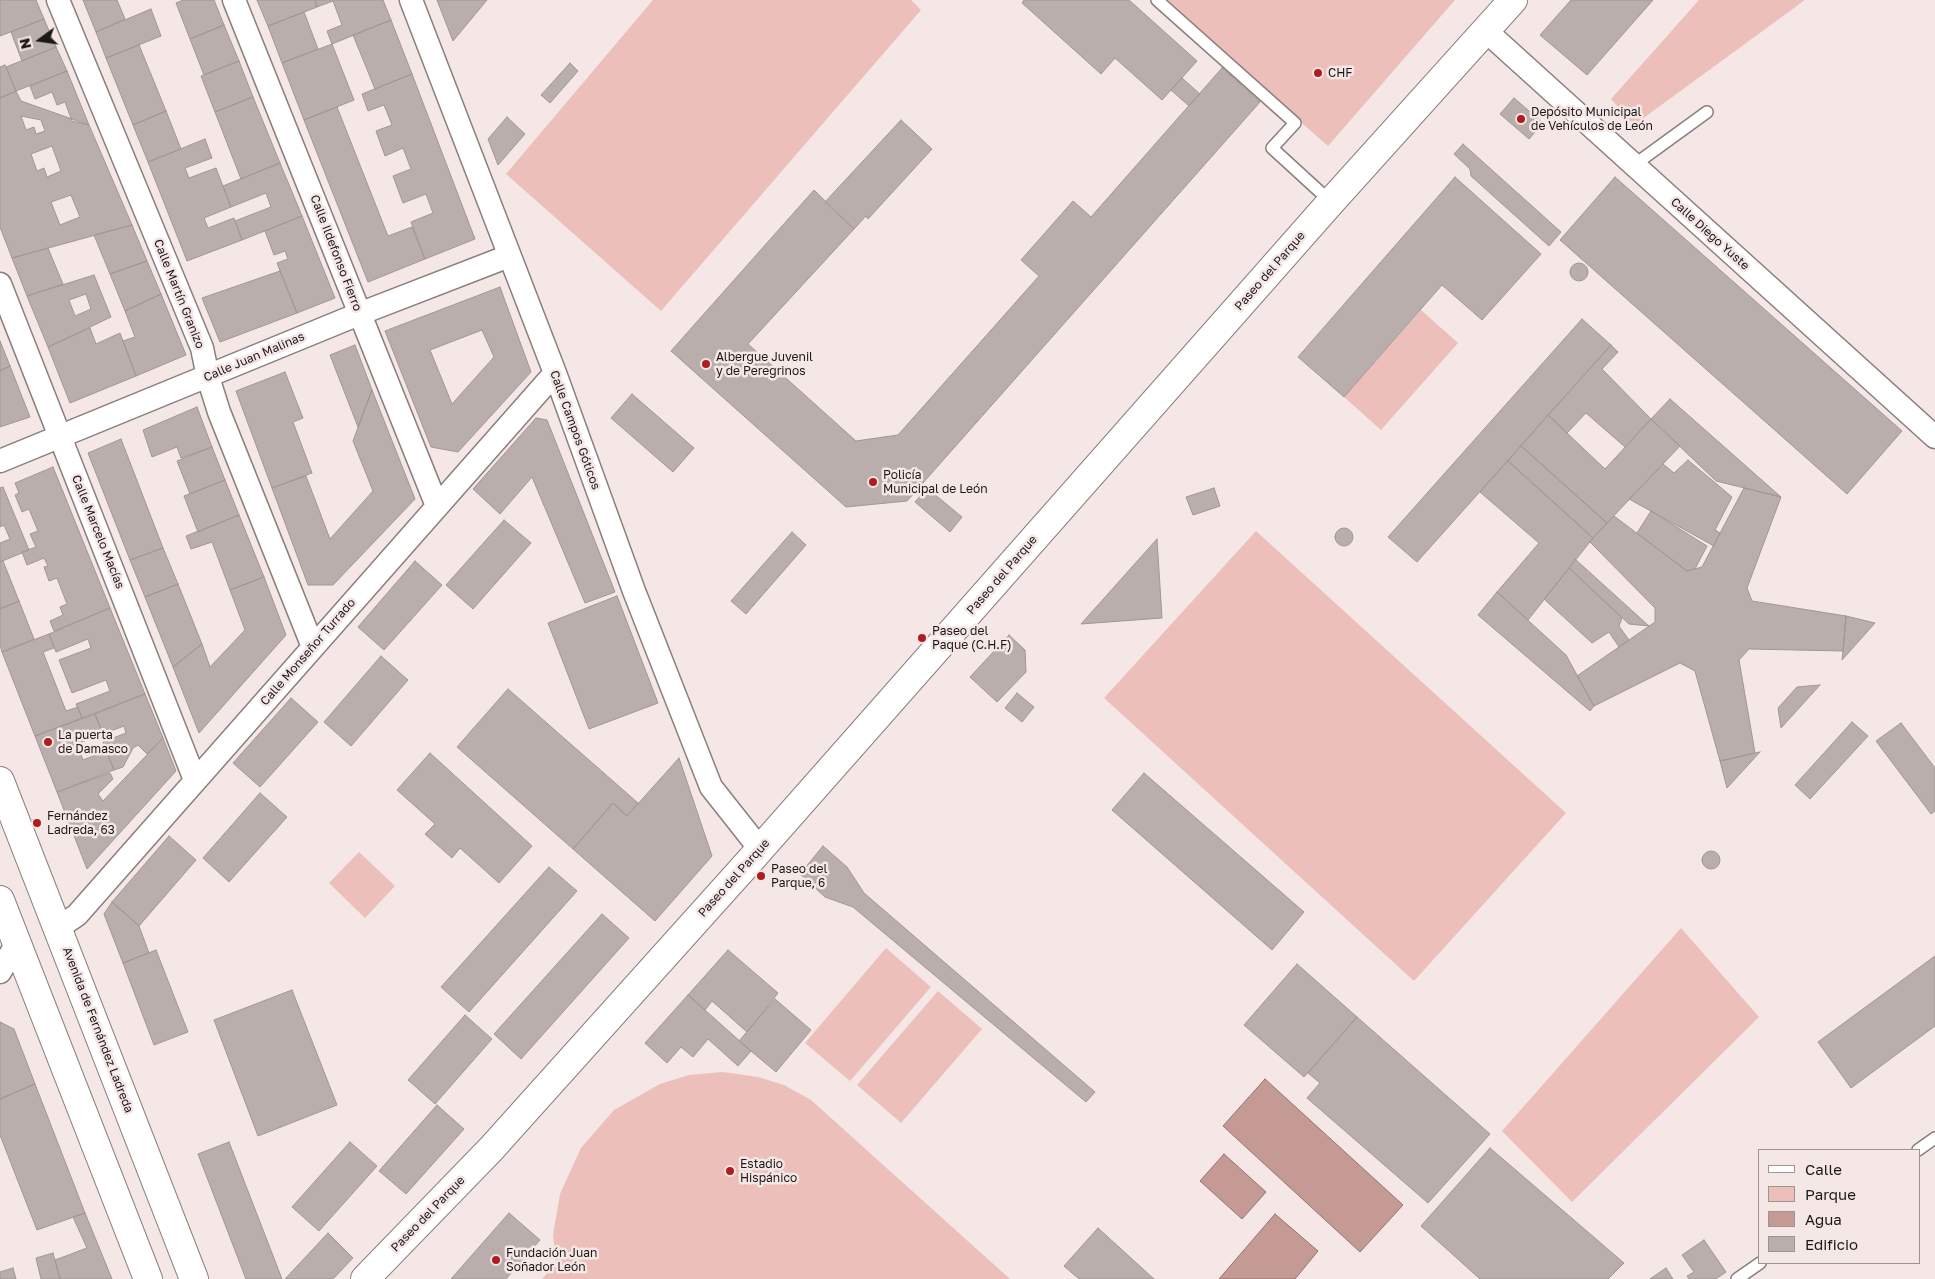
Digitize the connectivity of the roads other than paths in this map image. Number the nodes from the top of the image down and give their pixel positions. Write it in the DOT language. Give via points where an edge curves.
graph roads {
  1 [pos="58,0"];
  2 [pos="234,0"];
  3 [pos="411,0"];
  4 [pos="1157,0"];
  5 [pos="1513,0"];
  6 [pos="1486,31"];
  7 [pos="1707,112"];
  8 [pos="1634,164"];
  9 [pos="1331,202"];
  10 [pos="509,256"];
  11 [pos="0,284"];
  12 [pos="359,314"];
  13 [pos="555,373"];
  14 [pos="208,377"];
  15 [pos="60,437"];
  16 [pos="1935,437"];
  17 [pos="0,461"];
  18 [pos="437,506"];
  19 [pos="313,647"];
  20 [pos="195,780"];
  21 [pos="0,781"];
  22 [pos="760,849"];
  23 [pos="0,900"];
  24 [pos="58,928"];
  25 [pos="17,943"];
  26 [pos="0,972"];
  27 [pos="1935,1138"];
  28 [pos="491,1149"];
  29 [pos="1919,1149"];
  30 [pos="429,1212"];
  31 [pos="1759,1264"];
  32 [pos="148,1279"];
  33 [pos="194,1279"];
  34 [pos="365,1279"];
  35 [pos="374,1279"];
  36 [pos="391,1279"];
  37 [pos="1738,1279"];
  1 -- 14 [label="street, Calle Martín Granizo" via="202,348"];
  2 -- 12 [label="street, Calle Ildefonso Fierro"];
  3 -- 10 [label="street, Calle Campos Góticos"];
  4 -- 9 [label="lane" via="1295,123 1272,148"];
  5 -- 6 [label="main road, Paseo del Parque"];
  6 -- 8 [label="street, Calle Diego Yuste"];
  6 -- 9 [label="main road, Paseo del Parque"];
  7 -- 8 [label="lane"];
  8 -- 16 [label="street, Calle Diego Yuste"];
  9 -- 22 [label="main road, Paseo del Parque"];
  10 -- 12 [label="street, Calle Juan Malinas"];
  10 -- 13 [label="street, Calle Campos Góticos"];
  11 -- 15 [label="street, Calle Marcelo Macías"];
  12 -- 14 [label="street, Calle Juan Malinas"];
  12 -- 18 [label="street, Calle Ildefonso Fierro"];
  13 -- 18 [label="street, Calle Monseñor Turrado"];
  13 -- 22 [label="street, Calle Campos Góticos" via="634,591 711,787"];
  14 -- 15 [label="street, Calle Juan Malinas"];
  14 -- 19 [label="street, Calle Martín Granizo"];
  15 -- 17 [label="street, Calle Juan Malinas"];
  15 -- 20 [label="street, Calle Marcelo Macías"];
  18 -- 19 [label="street, Calle Monseñor Turrado"];
  19 -- 20 [label="street, Calle Monseñor Turrado"];
  20 -- 24 [label="street, Calle Monseñor Turrado" via="77,915"];
  21 -- 24 [label="main road, Avenida de Fernández Ladreda"];
  22 -- 28 [label="main road, Paseo del Parque"];
  23 -- 25 [label="main road"];
  24 -- 33 [label="main road, Avenida de Fernández Ladreda"];
  25 -- 26 [label="street"];
  25 -- 32 [label="main road"];
  27 -- 29 [label="lane"];
  28 -- 30 [label="main road, Paseo del Parque"];
  28 -- 36 [label="main road, Paseo del Parque"];
  30 -- 34 [label="main road, Paseo del Parque"];
  30 -- 35 [label="street" via="418,1230"];
  31 -- 37 [label="lane"];
}
